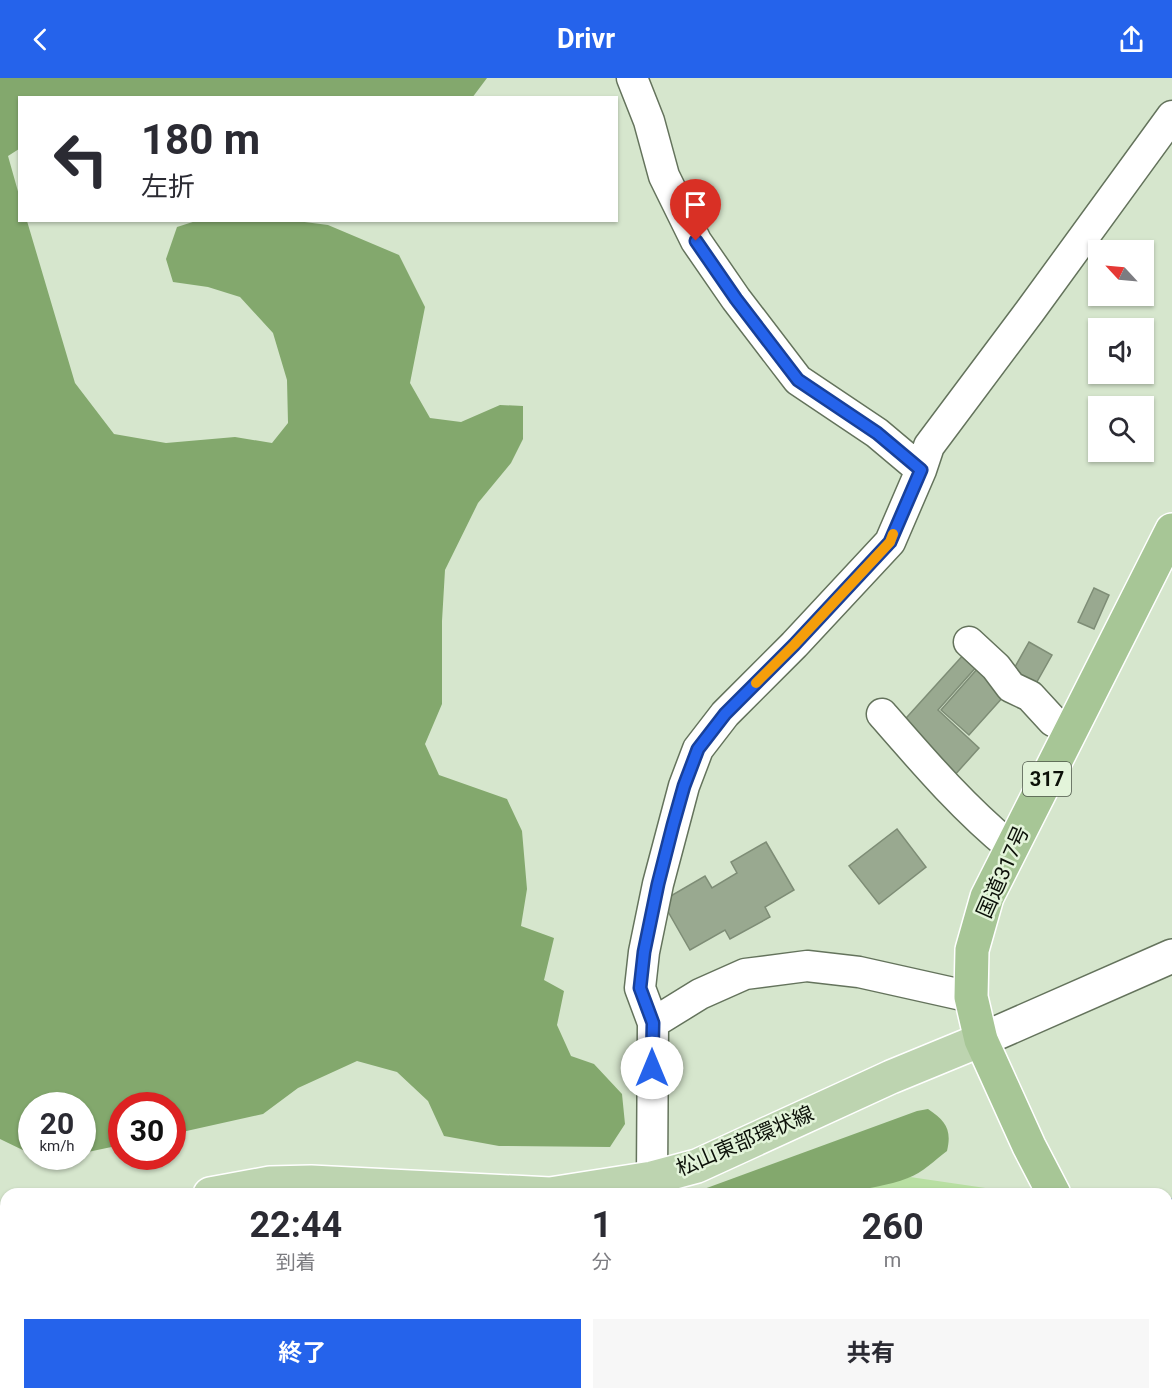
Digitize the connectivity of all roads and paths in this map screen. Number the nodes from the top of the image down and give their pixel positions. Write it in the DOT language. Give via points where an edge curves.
graph roads {
  1 [pos="632,78"];
  2 [pos="1172,116"];
  3 [pos="921,470"];
  4 [pos="1172,530"];
  5 [pos="969,642"];
  6 [pos="882,714"];
  7 [pos="1071,730"];
  8 [pos="1012,848"];
  9 [pos="1172,956"];
  10 [pos="970,997"];
  11 [pos="653,1023"];
  12 [pos="981,1040"];
  13 [pos="654,1186"];
  14 [pos="243,1188"];
  15 [pos="311,1188"];
  16 [pos="628,1188"];
  17 [pos="1051,1188"];
  1 -- 3 [label="street" via="664,176 696,241 736,299 798,380 877,433"];
  2 -- 3 [label="street" via="929,446"];
  3 -- 11 [label="street" via="890,542 725,714 698,749 681,797 644,952 640,988"];
  4 -- 7 [label="highway, 国道317号 / 317"];
  5 -- 7 [label="street" via="1011,687 1030,696 1053,721"];
  6 -- 8 [label="street" via="940,782"];
  7 -- 8 [label="highway, 国道317号 / 317"];
  8 -- 10 [label="highway, 国道317号 / 317" via="987,897 972,950"];
  9 -- 12 [label="street"];
  10 -- 11 [label="street" via="859,972 807,966 745,974 700,994"];
  10 -- 12 [label="highway, 国道317号 / 317"];
  11 -- 13 [label="street"];
  12 -- 13 [label="main road, 松山東部環状線"];
  12 -- 17 [label="highway, 国道317号 / 317"];
  13 -- 16 [label="main road, 松山東部環状線"];
  14 -- 15 [label="main road, 松山東部環状線" via="270,1183"];
}
